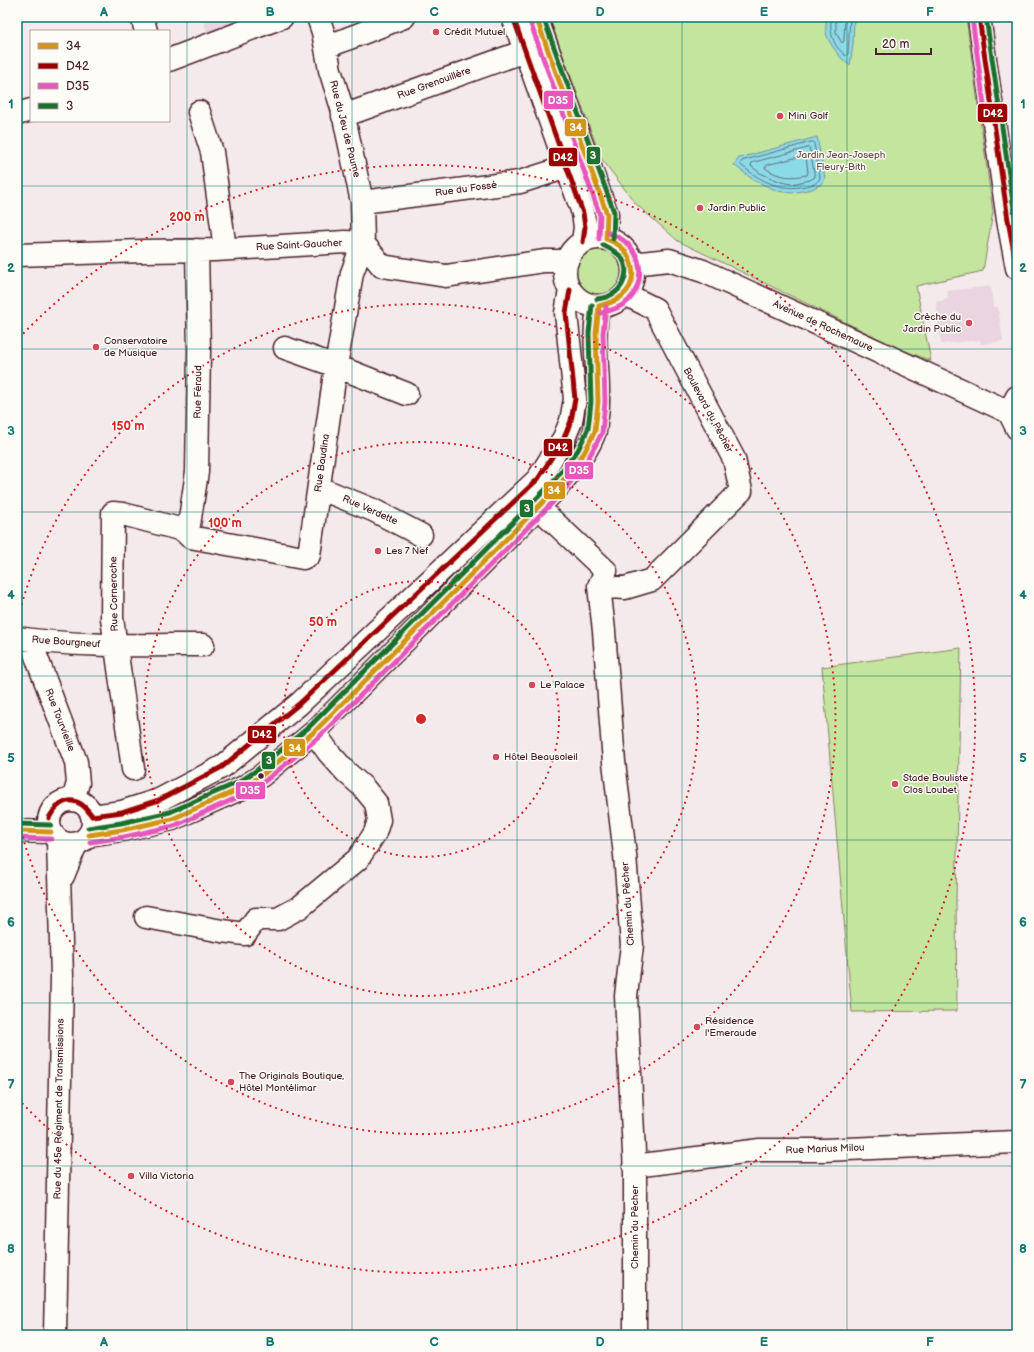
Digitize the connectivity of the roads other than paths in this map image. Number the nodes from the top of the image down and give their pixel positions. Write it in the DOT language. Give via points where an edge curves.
graph roads {
  1 [pos="142,17"];
  2 [pos="282,17"];
  3 [pos="318,17"];
  4 [pos="404,17"];
  5 [pos="513,17"];
  6 [pos="536,17"];
  7 [pos="979,17"];
  8 [pos="146,30"];
  9 [pos="326,47"];
  10 [pos="525,51"];
  11 [pos="170,60"];
  12 [pos="30,110"];
  13 [pos="199,112"];
  14 [pos="17,114"];
  15 [pos="343,116"];
  16 [pos="567,167"];
  17 [pos="362,202"];
  18 [pos="606,239"];
  19 [pos="583,242"];
  20 [pos="363,243"];
  21 [pos="226,249"];
  22 [pos="197,250"];
  23 [pos="17,255"];
  24 [pos="567,261"];
  25 [pos="632,264"];
  26 [pos="1017,268"];
  27 [pos="570,290"];
  28 [pos="625,294"];
  29 [pos="599,306"];
  30 [pos="285,348"];
  31 [pos="336,366"];
  32 [pos="407,394"];
  33 [pos="1014,412"];
  34 [pos="319,488"];
  35 [pos="538,507"];
  36 [pos="183,530"];
  37 [pos="421,535"];
  38 [pos="602,578"];
  39 [pos="25,639"];
  40 [pos="116,645"];
  41 [pos="203,645"];
  42 [pos="314,732"];
  43 [pos="133,769"];
  44 [pos="73,800"];
  45 [pos="17,817"];
  46 [pos="17,831"];
  47 [pos="69,831"];
  48 [pos="146,917"];
  49 [pos="1017,1142"];
  50 [pos="634,1166"];
  51 [pos="55,1335"];
  52 [pos="635,1335"];
  1 -- 8 [label="street"];
  2 -- 11 [label="street"];
  3 -- 9 [label="street, Rue du Jeu de Paume"];
  4 -- 9 [label="street"];
  5 -- 10 [label="street"];
  6 -- 18 [label="street" via="607,214"];
  7 -- 26 [label="street"];
  9 -- 15 [label="street, Rue du Jeu de Paume"];
  10 -- 15 [label="street, Rue Grenouillère"];
  10 -- 16 [label="street"];
  12 -- 14 [label="street"];
  13 -- 21 [label="street" via="212,152"];
  15 -- 17 [label="street, Rue du Jeu de Paume"];
  16 -- 17 [label="street, Rue du Fossé" via="520,182"];
  16 -- 19 [label="street" via="583,213"];
  17 -- 20 [label="street, Rue du Jeu de Paume"];
  18 -- 19 [label="street"];
  18 -- 25 [label="street" via="614,241 626,251"];
  19 -- 24 [label="street" via="573,250"];
  20 -- 21 [label="street, Rue Saint-Gaucher"];
  20 -- 24 [label="street" via="382,266 446,276 544,261"];
  20 -- 31 [label="street, Rue Baudina" via="352,273"];
  21 -- 22 [label="street, Rue Saint-Gaucher"];
  22 -- 23 [label="street, Rue Saint-Gaucher"];
  22 -- 36 [label="street, Rue Féraud" via="198,472 189,525"];
  24 -- 27 [label="street" via="565,276"];
  25 -- 28 [label="street" via="632,280"];
  25 -- 33 [label="street, Avenue de Rochemaure" via="669,260 703,271"];
  27 -- 29 [label="street" via="582,302"];
  27 -- 47 [label="street" via="566,312 575,399 571,421 564,438 538,479 299,704 222,767 159,800"];
  28 -- 29 [label="street" via="613,303"];
  28 -- 38 [label="street, Boulevard du Pêcher" via="655,309 734,459 741,491 652,580 626,588"];
  29 -- 35 [label="street" via="595,341 599,401 595,431 579,459 558,487"];
  30 -- 31 [label="street"];
  31 -- 32 [label="street"];
  31 -- 34 [label="street, Rue Baudina"];
  34 -- 36 [label="street, Rue Baudina" via="309,555 303,558 190,537"];
  34 -- 37 [label="street, Rue Verdette" via="373,510"];
  35 -- 38 [label="street"];
  35 -- 42 [label="street"];
  36 -- 40 [label="street, Rue Corneroche" via="113,513 112,618"];
  38 -- 50 [label="street, Chemin du Pêcher" via="613,747 632,945 626,996"];
  39 -- 40 [label="street, Rue Bourgneuf"];
  39 -- 44 [label="street, Rue Tourvieille" via="36,656 76,762 78,783"];
  40 -- 41 [label="street, Rue Bourgneuf"];
  40 -- 43 [label="street, Rue Corneroche"];
  42 -- 47 [label="street" via="261,776 242,788 172,819 122,830"];
  42 -- 48 [label="street" via="346,772 376,803 379,820 368,845 358,859 300,907 278,919 256,919 245,934"];
  44 -- 47 [label="street" via="88,808"];
  44 -- 47 [label="street" via="58,804 52,810"];
  45 -- 47 [label="street"];
  46 -- 47 [label="street"];
  47 -- 51 [label="street, Rue du 45e Régiment de Transmissions" via="60,883 62,977"];
  49 -- 50 [label="street, Rue Marius Milou" via="760,1150"];
  50 -- 52 [label="street, Chemin du Pêcher"];
}
